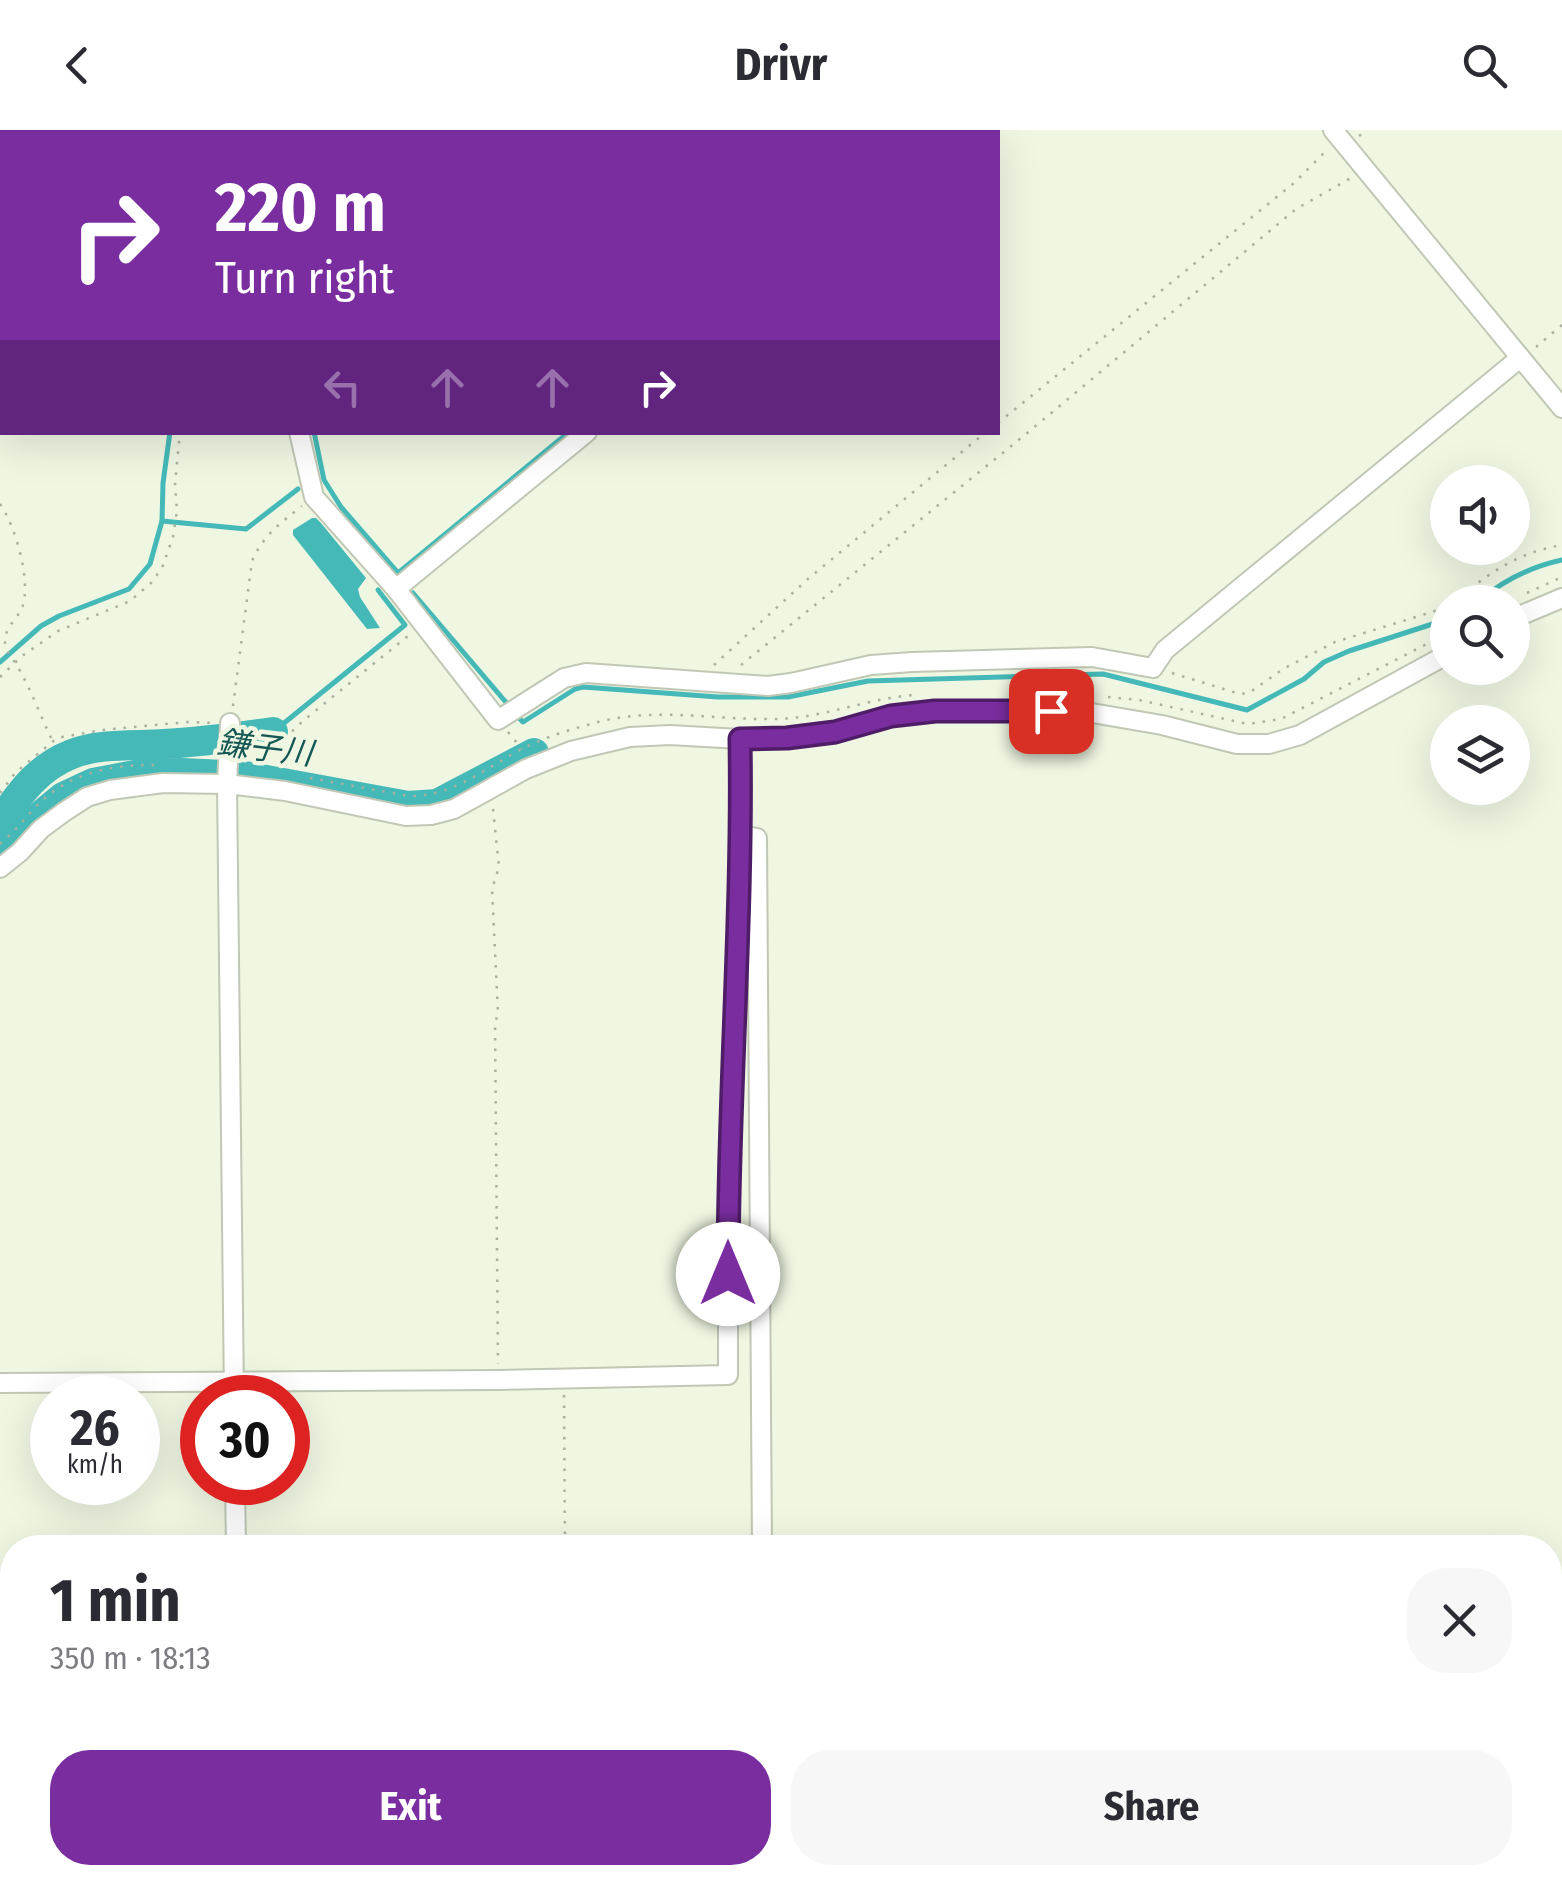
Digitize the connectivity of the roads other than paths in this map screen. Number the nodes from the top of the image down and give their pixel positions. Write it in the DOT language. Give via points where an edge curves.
graph roads {
  1 [pos="1336,133"];
  2 [pos="1520,358"];
  3 [pos="1562,408"];
  4 [pos="300,435"];
  5 [pos="583,435"];
  6 [pos="396,589"];
  7 [pos="1562,598"];
  8 [pos="1530,611"];
  9 [pos="1430,664"];
  10 [pos="230,723"];
  11 [pos="740,739"];
  12 [pos="228,784"];
  13 [pos="741,835"];
  14 [pos="0,868"];
  15 [pos="234,1375"];
  16 [pos="0,1383"];
  17 [pos="310,1387"];
  18 [pos="180,1388"];
  19 [pos="235,1505"];
  20 [pos="236,1535"];
  21 [pos="762,1535"];
  1 -- 2 [label="street"];
  2 -- 3 [label="street"];
  2 -- 6 [label="street" via="1165,650 1153,668 1092,657 912,662 768,686 586,673 564,678 498,720"];
  4 -- 6 [label="street" via="314,497"];
  5 -- 6 [label="street"];
  7 -- 8 [label="street"];
  9 -- 11 [label="street" via="1269,744 1051,711 935,711 835,732"];
  10 -- 12 [label="street"];
  11 -- 12 [label="street" via="670,735 571,751 431,816"];
  11 -- 13 [label="street"];
  12 -- 14 [label="street" via="164,783 87,797"];
  12 -- 15 [label="street"];
  13 -- 17 [label="street" via="728,1376"];
  13 -- 21 [label="street" via="757,838"];
  16 -- 18 [label="street"];
  19 -- 20 [label="street"];
}
